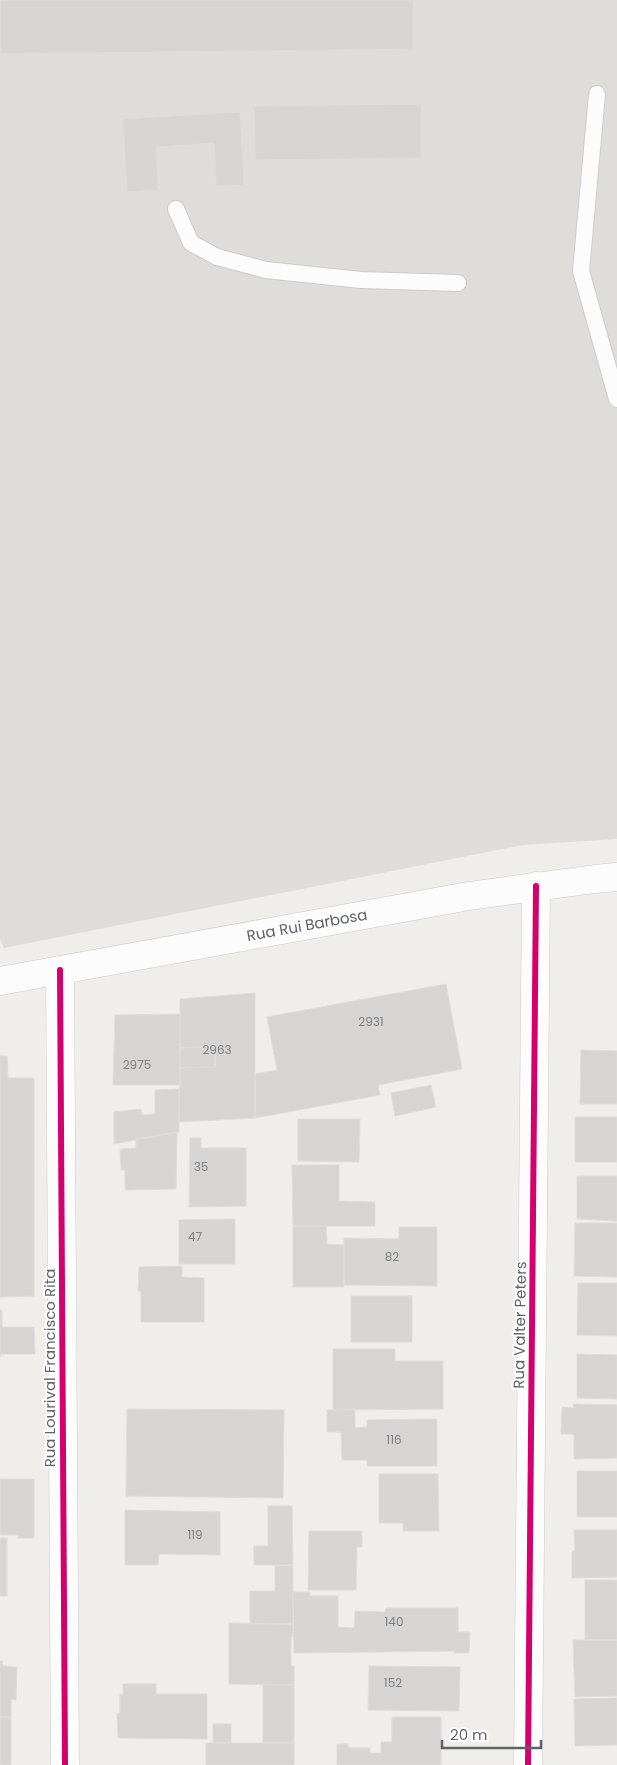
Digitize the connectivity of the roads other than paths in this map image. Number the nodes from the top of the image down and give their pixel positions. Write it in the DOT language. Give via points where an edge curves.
graph roads {
  1 [pos="597,94"];
  2 [pos="176,209"];
  3 [pos="458,283"];
  4 [pos="617,399"];
  5 [pos="617,877"];
  6 [pos="536,886"];
  7 [pos="60,970"];
  8 [pos="0,981"];
  9 [pos="64,1765"];
  10 [pos="528,1765"];
  1 -- 4 [label="lane" via="581,271"];
  2 -- 3 [label="lane" via="191,243 218,258 266,270 361,280"];
  5 -- 6 [label="street, Rua Rui Barbosa"];
  6 -- 7 [label="street, Rua Rui Barbosa"];
  6 -- 10 [label="street, Rua Valter Peters"];
  7 -- 8 [label="street, Rua Rui Barbosa"];
  7 -- 9 [label="street, Rua Lourival Francisco Rita"];
}
